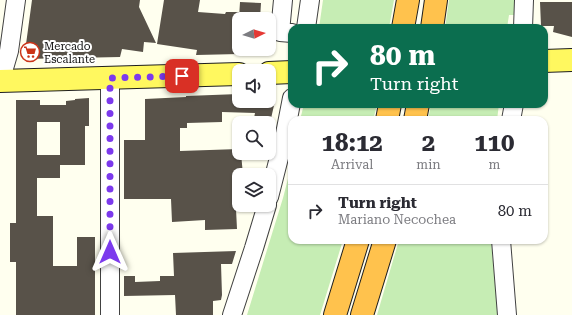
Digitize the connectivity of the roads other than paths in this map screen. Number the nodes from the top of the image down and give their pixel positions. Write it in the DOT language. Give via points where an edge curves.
graph roads {
  1 [pos="16,0"];
  2 [pos="283,0"];
  3 [pos="310,0"];
  4 [pos="408,0"];
  5 [pos="436,0"];
  6 [pos="524,0"];
  7 [pos="307,24"];
  8 [pos="404,24"];
  9 [pos="432,24"];
  10 [pos="523,24"];
  11 [pos="288,33"];
  12 [pos="572,60"];
  13 [pos="548,61"];
  14 [pos="288,72"];
  15 [pos="276,73"];
  16 [pos="232,74"];
  17 [pos="110,78"];
  18 [pos="0,81"];
  19 [pos="288,119"];
  20 [pos="276,169"];
  21 [pos="265,212"];
  22 [pos="357,244"];
  23 [pos="384,244"];
  24 [pos="501,244"];
  25 [pos="110,315"];
  26 [pos="232,315"];
  27 [pos="335,315"];
  28 [pos="362,315"];
  29 [pos="507,315"];
  1 -- 18 [label="street" via="9,51"];
  2 -- 11 [label="street" via="280,32"];
  3 -- 7 [label="street"];
  4 -- 8 [label="highway"];
  5 -- 9 [label="highway"];
  6 -- 10 [label="street"];
  12 -- 13 [label="main road"];
  14 -- 15 [label="main road"];
  16 -- 17 [label="main road"];
  17 -- 18 [label="main road"];
  17 -- 25 [label="street"];
  19 -- 20 [label="street"];
  21 -- 26 [label="street"];
  22 -- 27 [label="highway"];
  23 -- 28 [label="highway"];
  24 -- 29 [label="street"];
}
